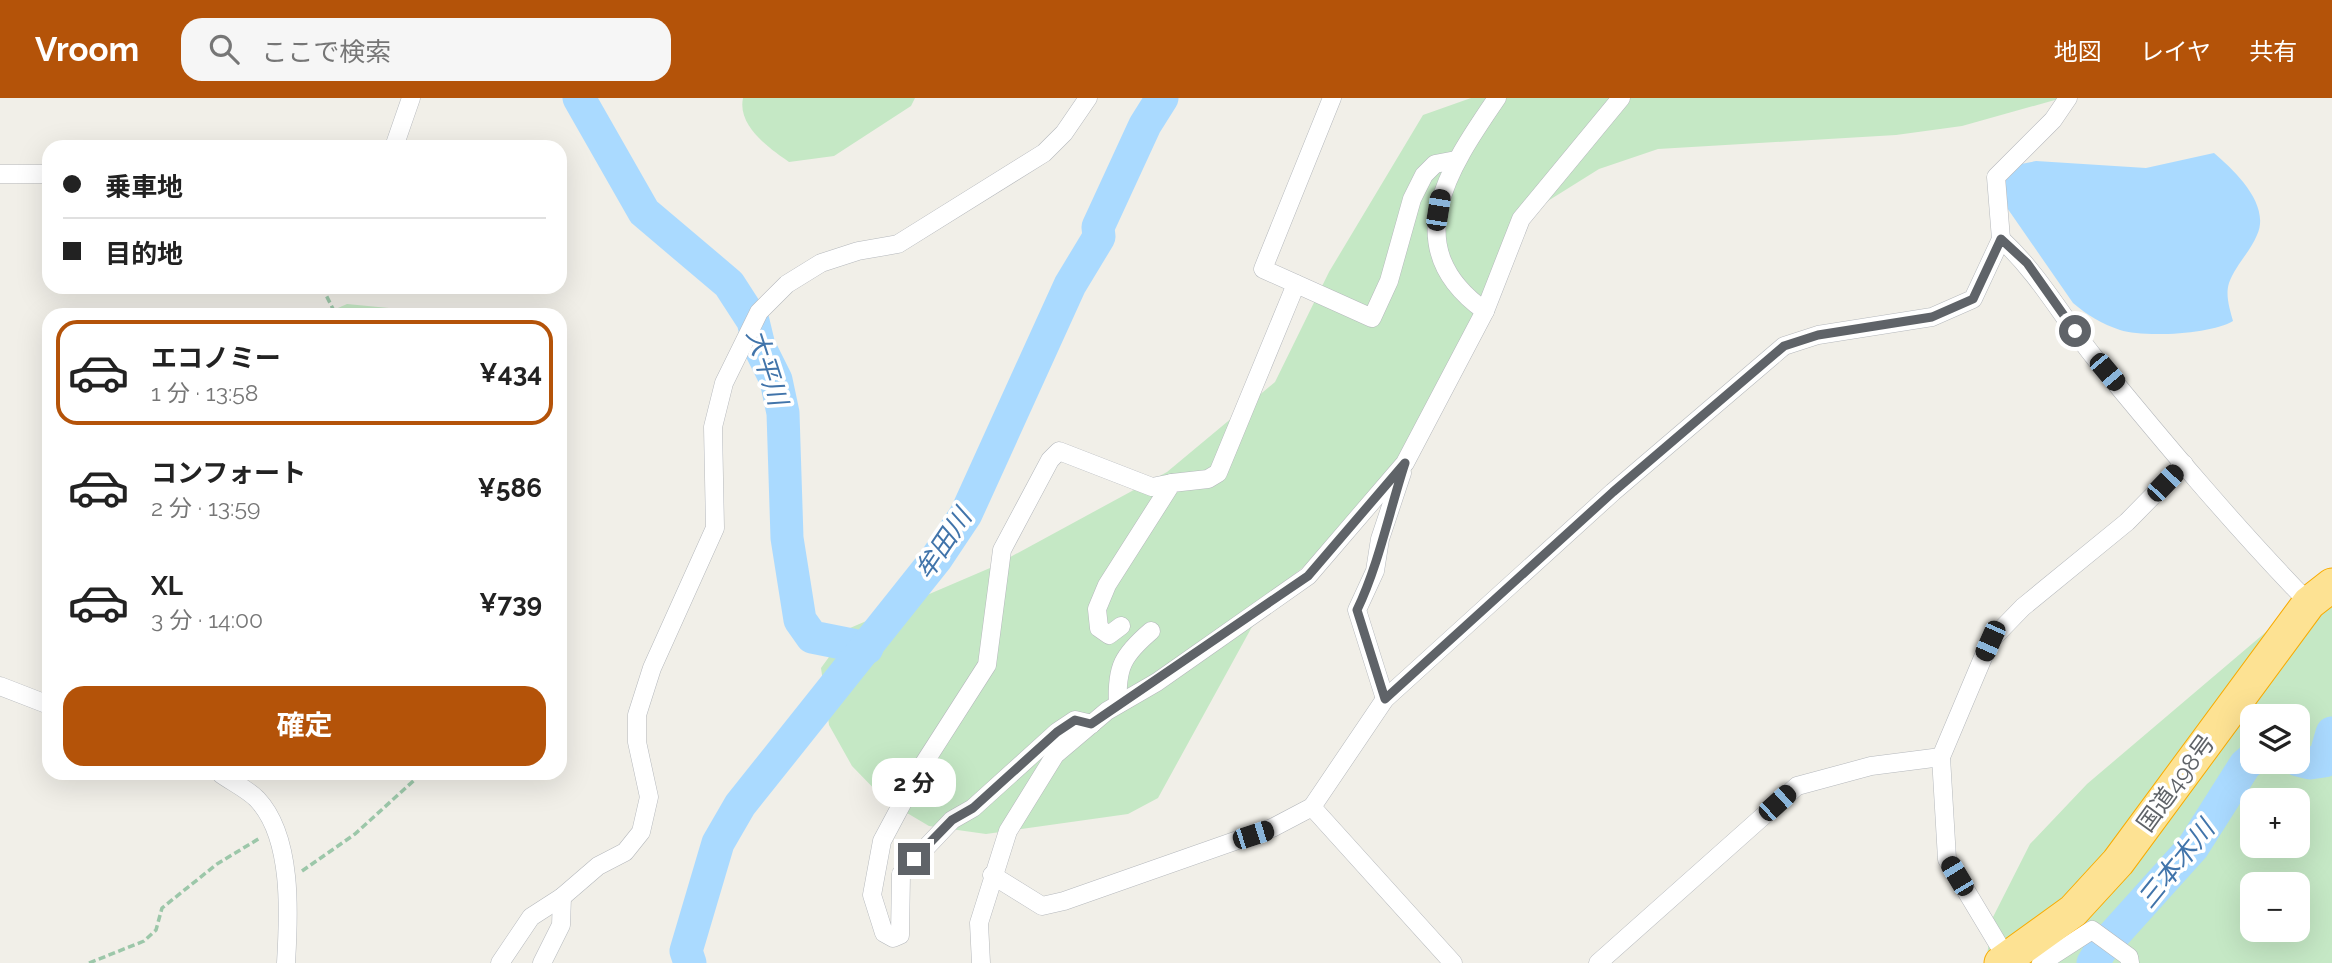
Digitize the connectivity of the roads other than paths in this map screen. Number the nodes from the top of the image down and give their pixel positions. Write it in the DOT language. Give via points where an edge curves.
graph roads {
  1 [pos="411,98"];
  2 [pos="1088,98"];
  3 [pos="1332,98"];
  4 [pos="1497,98"];
  5 [pos="1620,98"];
  6 [pos="2068,98"];
  7 [pos="396,140"];
  8 [pos="1456,160"];
  9 [pos="0,174"];
  10 [pos="42,174"];
  11 [pos="2001,239"];
  12 [pos="1296,284"];
  13 [pos="1485,311"];
  14 [pos="1405,463"];
  15 [pos="2184,464"];
  16 [pos="1172,483"];
  17 [pos="2321,594"];
  18 [pos="1121,626"];
  19 [pos="1151,631"];
  20 [pos="0,686"];
  21 [pos="1385,699"];
  22 [pos="42,702"];
  23 [pos="1118,704"];
  24 [pos="1091,724"];
  25 [pos="1941,757"];
  26 [pos="229,780"];
  27 [pos="1312,807"];
  28 [pos="992,875"];
  29 [pos="562,897"];
  30 [pos="2129,960"];
  31 [pos="2004,961"];
  32 [pos="286,963"];
  33 [pos="500,963"];
  34 [pos="542,963"];
  35 [pos="981,963"];
  36 [pos="1453,963"];
  37 [pos="1598,963"];
  38 [pos="2041,963"];
  1 -- 7 [label="street"];
  2 -- 29 [label="street" via="1044,153 898,244 821,263 787,284 759,312 724,383 713,427 715,528 652,668 636,715 649,797 641,832 625,852 598,866"];
  3 -- 12 [label="street" via="1263,269"];
  4 -- 8 [label="street"];
  5 -- 13 [label="street" via="1521,219"];
  6 -- 11 [label="street" via="2053,120 1996,177"];
  8 -- 12 [label="street" via="1436,164 1424,175 1412,198 1390,281 1371,318"];
  8 -- 13 [label="street" via="1441,193 1435,228 1444,266 1463,295"];
  9 -- 10 [label="street"];
  11 -- 15 [label="street" via="2027,263 2091,354"];
  11 -- 21 [label="street" via="1973,299 1932,317 1818,335 1784,346 1613,492"];
  12 -- 16 [label="street" via="1218,473 1208,479"];
  13 -- 14 [label="street"];
  14 -- 21 [label="street" via="1380,540 1376,571 1357,610"];
  14 -- 23 [label="street" via="1308,576"];
  15 -- 17 [label="street"];
  15 -- 25 [label="street" via="2127,522 2023,607 1990,641"];
  16 -- 18 [label="street" via="1107,585 1097,609 1099,628 1109,635"];
  16 -- 24 [label="street" via="1152,487 1059,451 1050,460 1002,550 988,665 921,768 882,841 872,894 884,933 892,938 900,935 901,874 944,828 973,808 1057,732 1075,720"];
  17 -- 31 [label="highway, 国道498号" via="2118,862 2073,911"];
  19 -- 23 [label="street" via="1124,658 1117,677"];
  20 -- 22 [label="street"];
  21 -- 27 [label="street"];
  23 -- 24 [label="street"];
  24 -- 28 [label="street" via="1055,755 1026,798"];
  25 -- 31 [label="street" via="1947,859"];
  25 -- 37 [label="street" via="1871,766 1797,786"];
  26 -- 32 [label="street" via="256,799 276,827 286,883"];
  27 -- 28 [label="street" via="1272,828 1042,906"];
  27 -- 36 [label="street"];
  28 -- 35 [label="street" via="979,923"];
  29 -- 33 [label="street" via="531,916"];
  29 -- 34 [label="street" via="561,925"];
  30 -- 38 [label="street" via="2092,930"];
}
